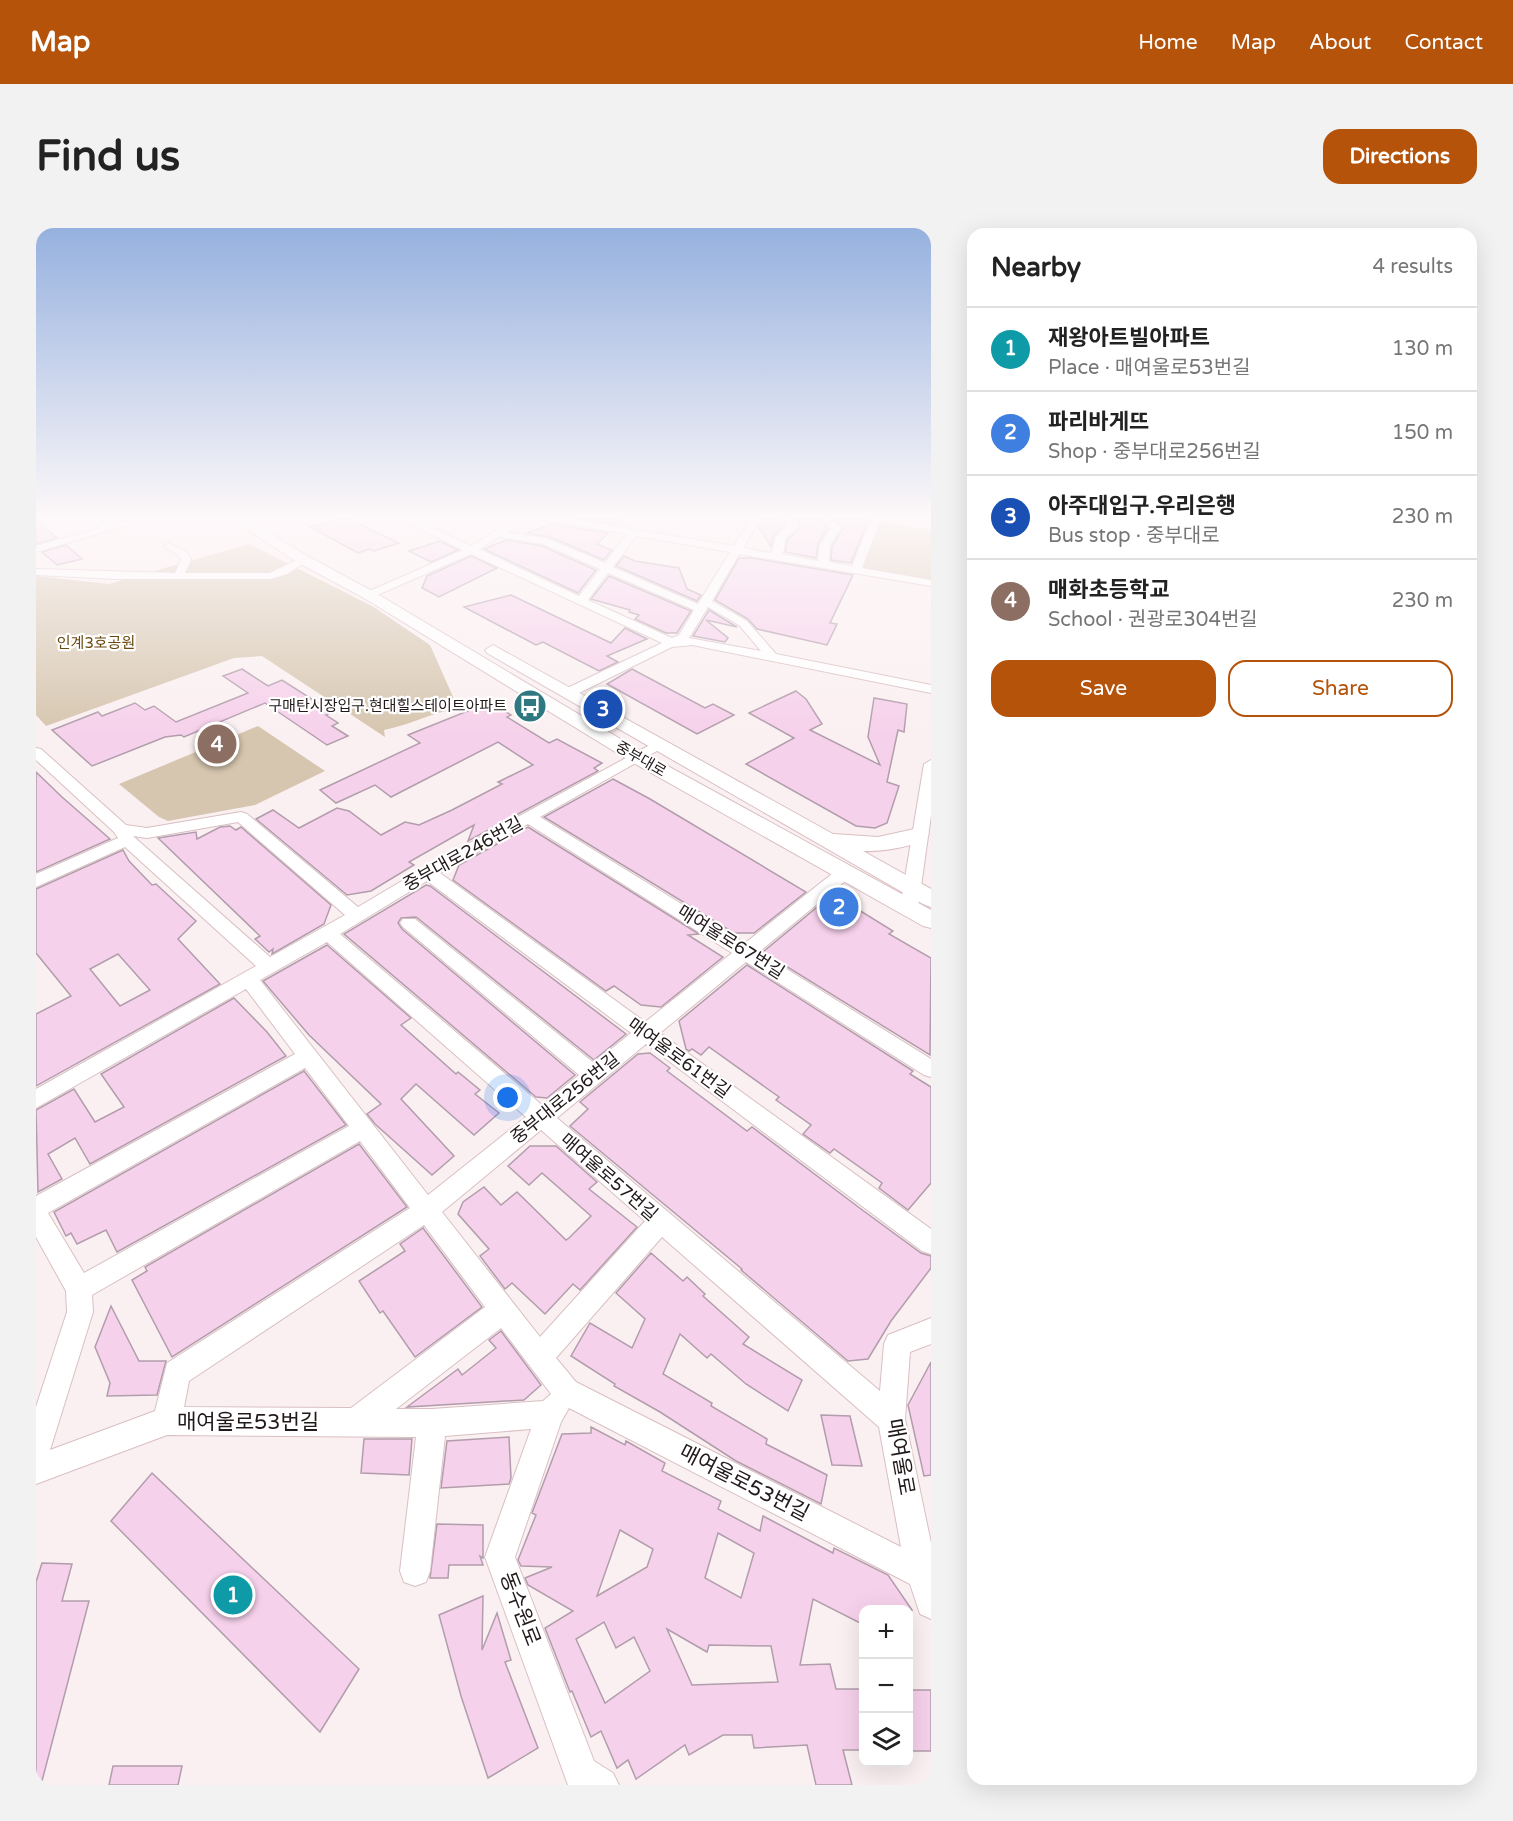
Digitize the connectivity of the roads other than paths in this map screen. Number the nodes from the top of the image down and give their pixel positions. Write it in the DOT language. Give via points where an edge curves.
graph roads {
  1 [pos="371,589"];
  2 [pos="373,589"];
  3 [pos="382,589"];
  4 [pos="558,589"];
  5 [pos="591,589"];
  6 [pos="659,589"];
  7 [pos="713,589"];
  8 [pos="377,591"];
  9 [pos="582,600"];
  10 [pos="703,605"];
  11 [pos="675,644"];
  12 [pos="771,656"];
  13 [pos="931,688"];
  14 [pos="568,693"];
  15 [pos="659,744"];
  16 [pos="36,753"];
  17 [pos="637,757"];
  18 [pos="931,770"];
  19 [pos="529,817"];
  20 [pos="805,829"];
  21 [pos="125,834"];
  22 [pos="925,834"];
  23 [pos="428,873"];
  24 [pos="844,873"];
  25 [pos="36,881"];
  26 [pos="917,898"];
  27 [pos="356,915"];
  28 [pos="931,920"];
  29 [pos="410,923"];
  30 [pos="328,933"];
  31 [pos="746,952"];
  32 [pos="268,966"];
  33 [pos="248,978"];
  34 [pos="646,1033"];
  35 [pos="309,1056"];
  36 [pos="931,1069"];
  37 [pos="593,1075"];
  38 [pos="36,1099"];
  39 [pos="541,1118"];
  40 [pos="364,1128"];
  41 [pos="36,1208"];
  42 [pos="427,1210"];
  43 [pos="36,1215"];
  44 [pos="661,1221"];
  45 [pos="931,1243"];
  46 [pos="79,1289"];
  47 [pos="503,1310"];
  48 [pos="931,1331"];
  49 [pos="539,1357"];
  50 [pos="558,1403"];
  51 [pos="891,1419"];
  52 [pos="166,1422"];
  53 [pos="356,1422"];
  54 [pos="432,1423"];
  55 [pos="36,1451"];
  56 [pos="36,1470"];
  57 [pos="415,1571"];
  58 [pos="922,1574"];
  59 [pos="931,1603"];
  60 [pos="601,1785"];
  1 -- 8 [label="main road, 중부대로"];
  2 -- 8 [label="main road, 중부대로"];
  3 -- 8 [label="street"];
  4 -- 9 [label="street"];
  5 -- 9 [label="street"];
  6 -- 10 [label="street"];
  7 -- 10 [label="street"];
  8 -- 14 [label="main road, 중부대로"];
  8 -- 17 [label="main road, 중부대로"];
  9 -- 11 [label="street"];
  10 -- 11 [label="street" via="684,637"];
  10 -- 12 [label="street" via="731,612 742,620"];
  11 -- 12 [label="street" via="692,641"];
  11 -- 14 [label="street"];
  12 -- 13 [label="street"];
  14 -- 15 [label="main road, 중부대로"];
  15 -- 17 [label="street, 중부대로246번길"];
  15 -- 20 [label="main road, 중부대로"];
  16 -- 21 [label="street"];
  17 -- 19 [label="street, 중부대로246번길"];
  17 -- 24 [label="main road, 중부대로"];
  18 -- 22 [label="street"];
  19 -- 23 [label="street, 중부대로246번길"];
  19 -- 31 [label="street, 매여울로67번길"];
  20 -- 22 [label="main road" via="844,843 903,841"];
  20 -- 26 [label="main road, 중부대로"];
  21 -- 25 [label="street"];
  21 -- 27 [label="street" via="241,817"];
  21 -- 32 [label="street"];
  22 -- 26 [label="street"];
  23 -- 27 [label="street, 중부대로246번길"];
  23 -- 34 [label="street, 매여울로61번길"];
  24 -- 26 [label="main road, 중부대로"];
  24 -- 31 [label="street, 중부대로256번길"];
  26 -- 28 [label="main road, 중부대로"];
  27 -- 30 [label="street, 중부대로246번길"];
  29 -- 37 [label="street"];
  30 -- 32 [label="street, 중부대로246번길"];
  30 -- 39 [label="street, 매여울로57번길"];
  31 -- 34 [label="street, 중부대로256번길"];
  31 -- 36 [label="street, 매여울로67번길"];
  32 -- 33 [label="street, 중부대로246번길"];
  33 -- 35 [label="street"];
  33 -- 38 [label="street, 중부대로246번길"];
  34 -- 37 [label="street, 중부대로256번길"];
  34 -- 45 [label="street, 매여울로61번길"];
  35 -- 40 [label="street"];
  35 -- 41 [label="street"];
  37 -- 39 [label="street, 중부대로256번길"];
  39 -- 42 [label="street, 중부대로256번길"];
  39 -- 44 [label="street, 매여울로57번길"];
  40 -- 42 [label="street"];
  40 -- 46 [label="street"];
  42 -- 47 [label="street"];
  42 -- 52 [label="street, 중부대로256번길" via="177,1373"];
  43 -- 46 [label="street"];
  44 -- 49 [label="street"];
  44 -- 51 [label="street, 매여울로57번길"];
  46 -- 55 [label="street" via="80,1312"];
  47 -- 49 [label="street"];
  47 -- 53 [label="street"];
  48 -- 51 [label="street, 매여울로" via="897,1344"];
  49 -- 50 [label="street"];
  50 -- 54 [label="street, 매여울로53번길"];
  50 -- 58 [label="street, 매여울로53번길"];
  50 -- 60 [label="street, 동수원로" via="500,1557 581,1773"];
  51 -- 58 [label="street, 매여울로"];
  52 -- 53 [label="street, 매여울로53번길"];
  52 -- 56 [label="street, 매여울로53번길"];
  53 -- 54 [label="street, 매여울로53번길"];
  54 -- 57 [label="street"];
  58 -- 59 [label="street, 매여울로"];
}
